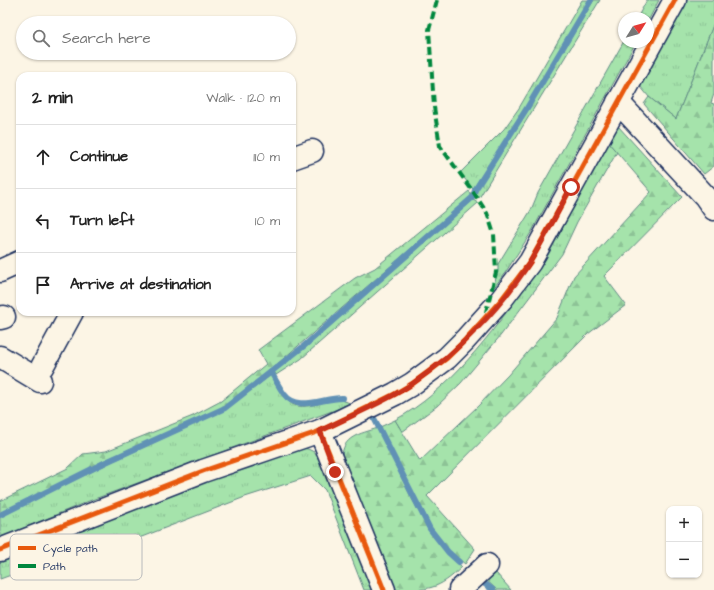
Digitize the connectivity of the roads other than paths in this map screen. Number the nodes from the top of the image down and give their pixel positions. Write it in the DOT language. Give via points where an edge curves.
graph roads {
  1 [pos="675,0"];
  2 [pos="618,102"];
  3 [pos="714,209"];
  4 [pos="16,264"];
  5 [pos="0,271"];
  6 [pos="70,316"];
  7 [pos="0,357"];
  8 [pos="320,431"];
  9 [pos="41,534"];
  10 [pos="10,546"];
  11 [pos="0,550"];
  12 [pos="487,565"];
  13 [pos="384,590"];
  14 [pos="460,590"];
  1 -- 2 [label="street"];
  2 -- 3 [label="street"];
  2 -- 8 [label="street" via="530,262 502,300 447,358 412,384"];
  4 -- 5 [label="street"];
  6 -- 7 [label="street" via="41,374"];
  8 -- 9 [label="street" via="203,471"];
  8 -- 13 [label="street"];
  10 -- 11 [label="street"];
  12 -- 14 [label="street"];
}
